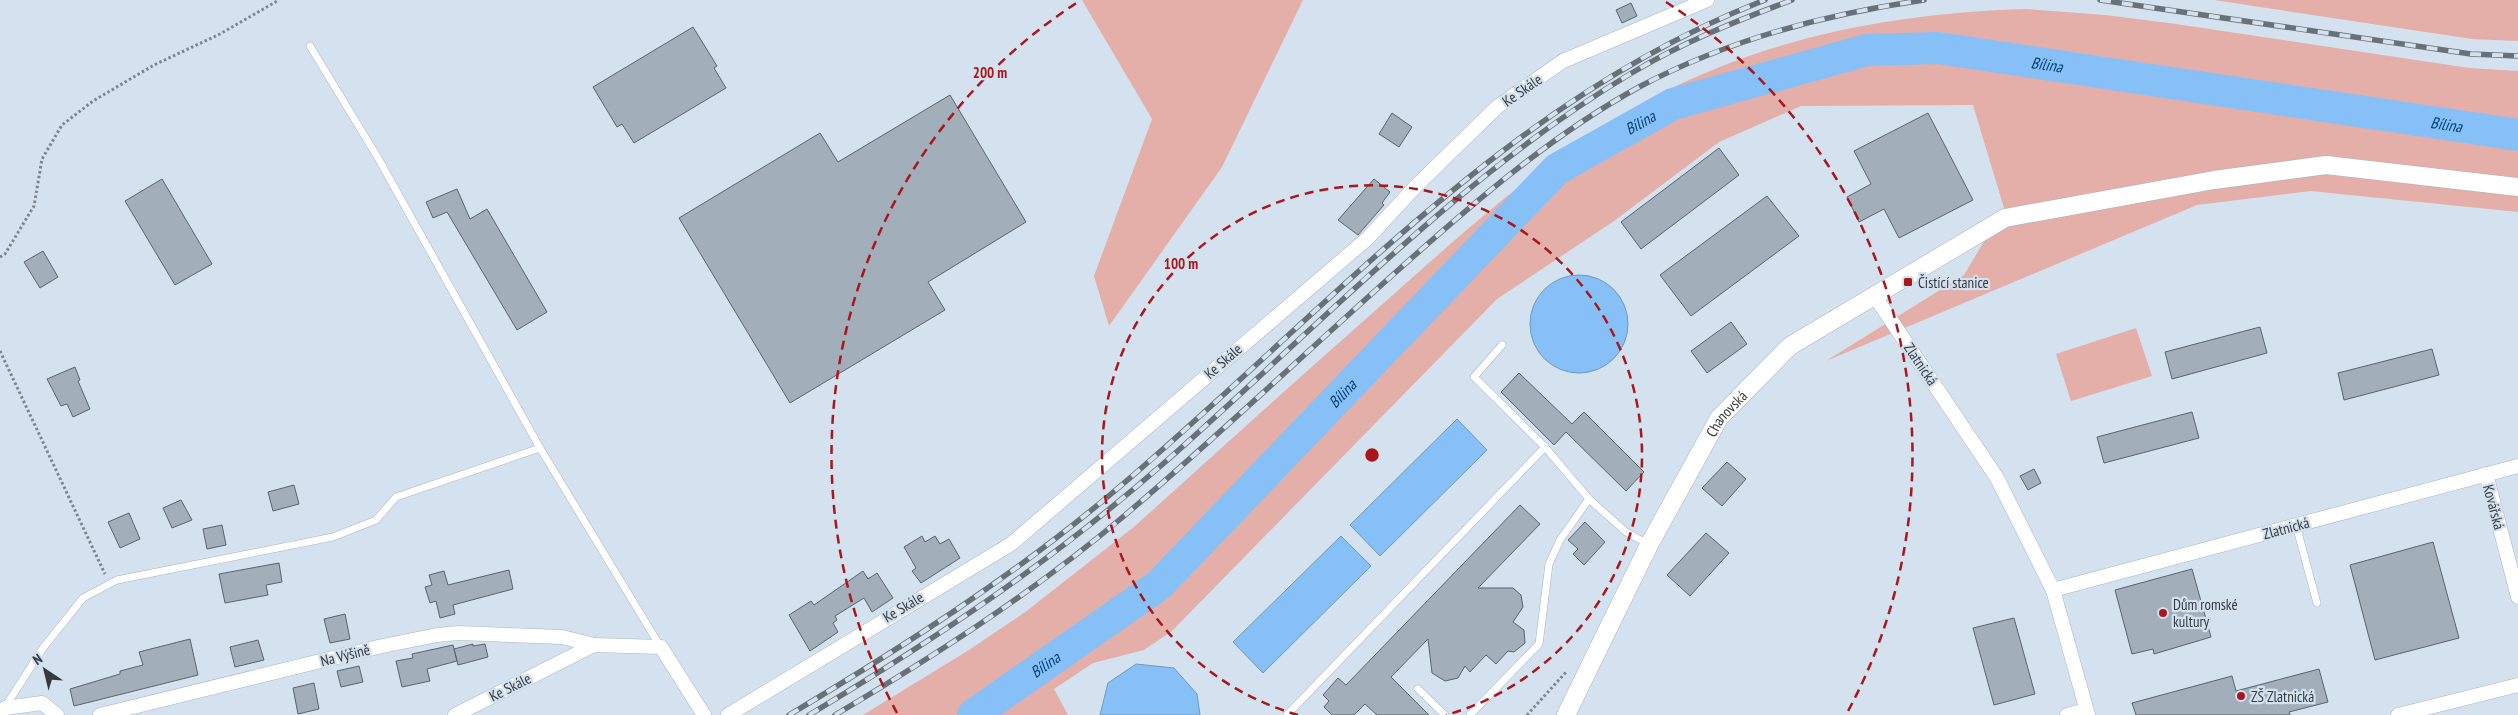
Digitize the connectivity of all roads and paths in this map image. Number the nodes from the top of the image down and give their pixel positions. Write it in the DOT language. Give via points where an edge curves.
graph roads {
  1 [pos="279,0"];
  2 [pos="1707,0"];
  3 [pos="310,46"];
  4 [pos="2518,187"];
  5 [pos="0,257"];
  6 [pos="1874,295"];
  7 [pos="1502,345"];
  8 [pos="0,351"];
  9 [pos="1545,447"];
  10 [pos="540,448"];
  11 [pos="2518,466"];
  12 [pos="2486,474"];
  13 [pos="1589,499"];
  14 [pos="2296,525"];
  15 [pos="1648,545"];
  16 [pos="110,584"];
  17 [pos="2053,590"];
  18 [pos="2518,597"];
  19 [pos="2317,603"];
  20 [pos="594,645"];
  21 [pos="661,647"];
  22 [pos="2518,685"];
  23 [pos="1418,689"];
  24 [pos="3,711"];
  25 [pos="2087,712"];
  26 [pos="57,715"];
  27 [pos="100,715"];
  28 [pos="455,715"];
  29 [pos="704,715"];
  30 [pos="728,715"];
  31 [pos="1287,715"];
  32 [pos="1445,715"];
  33 [pos="1470,715"];
  34 [pos="1566,715"];
  35 [pos="2067,715"];
  36 [pos="2398,715"];
  1 -- 5 [label="path" via="220,34 154,65 94,101 62,126 42,159 34,206"];
  2 -- 30 [label="street, Ke Skále" via="1563,62 1497,107 1368,238 1011,544"];
  3 -- 10 [label="lane" via="378,158"];
  4 -- 6 [label="street, Chanovská" via="2326,166 2214,180 2005,218"];
  6 -- 15 [label="street, Chanovská" via="1790,346 1719,418"];
  6 -- 17 [label="street, Zlatnická" via="1997,478"];
  7 -- 9 [label="lane" via="1474,377"];
  8 -- 16 [label="path"];
  9 -- 13 [label="lane"];
  9 -- 31 [label="lane"];
  10 -- 16 [label="lane" via="396,497 376,520 333,537"];
  10 -- 21 [label="lane"];
  11 -- 12 [label="street, Zlatnická"];
  12 -- 14 [label="street, Zlatnická"];
  12 -- 18 [label="street, Kovářská"];
  13 -- 15 [label="lane" via="1626,532"];
  13 -- 33 [label="lane" via="1560,540 1549,564 1539,644"];
  14 -- 17 [label="street, Zlatnická"];
  14 -- 19 [label="lane"];
  15 -- 34 [label="street, Chanovská"];
  16 -- 24 [label="lane" via="83,598 43,648"];
  17 -- 25 [label="street, Zlatnická"];
  20 -- 21 [label="street, Ke Skále"];
  20 -- 27 [label="street, Na Výšině" via="562,637 437,635"];
  20 -- 28 [label="street, Ke Skále"];
  21 -- 29 [label="street"];
  22 -- 36 [label="street"];
  23 -- 32 [label="lane"];
  24 -- 26 [label="street" via="42,703"];
  25 -- 35 [label="street"];
}
